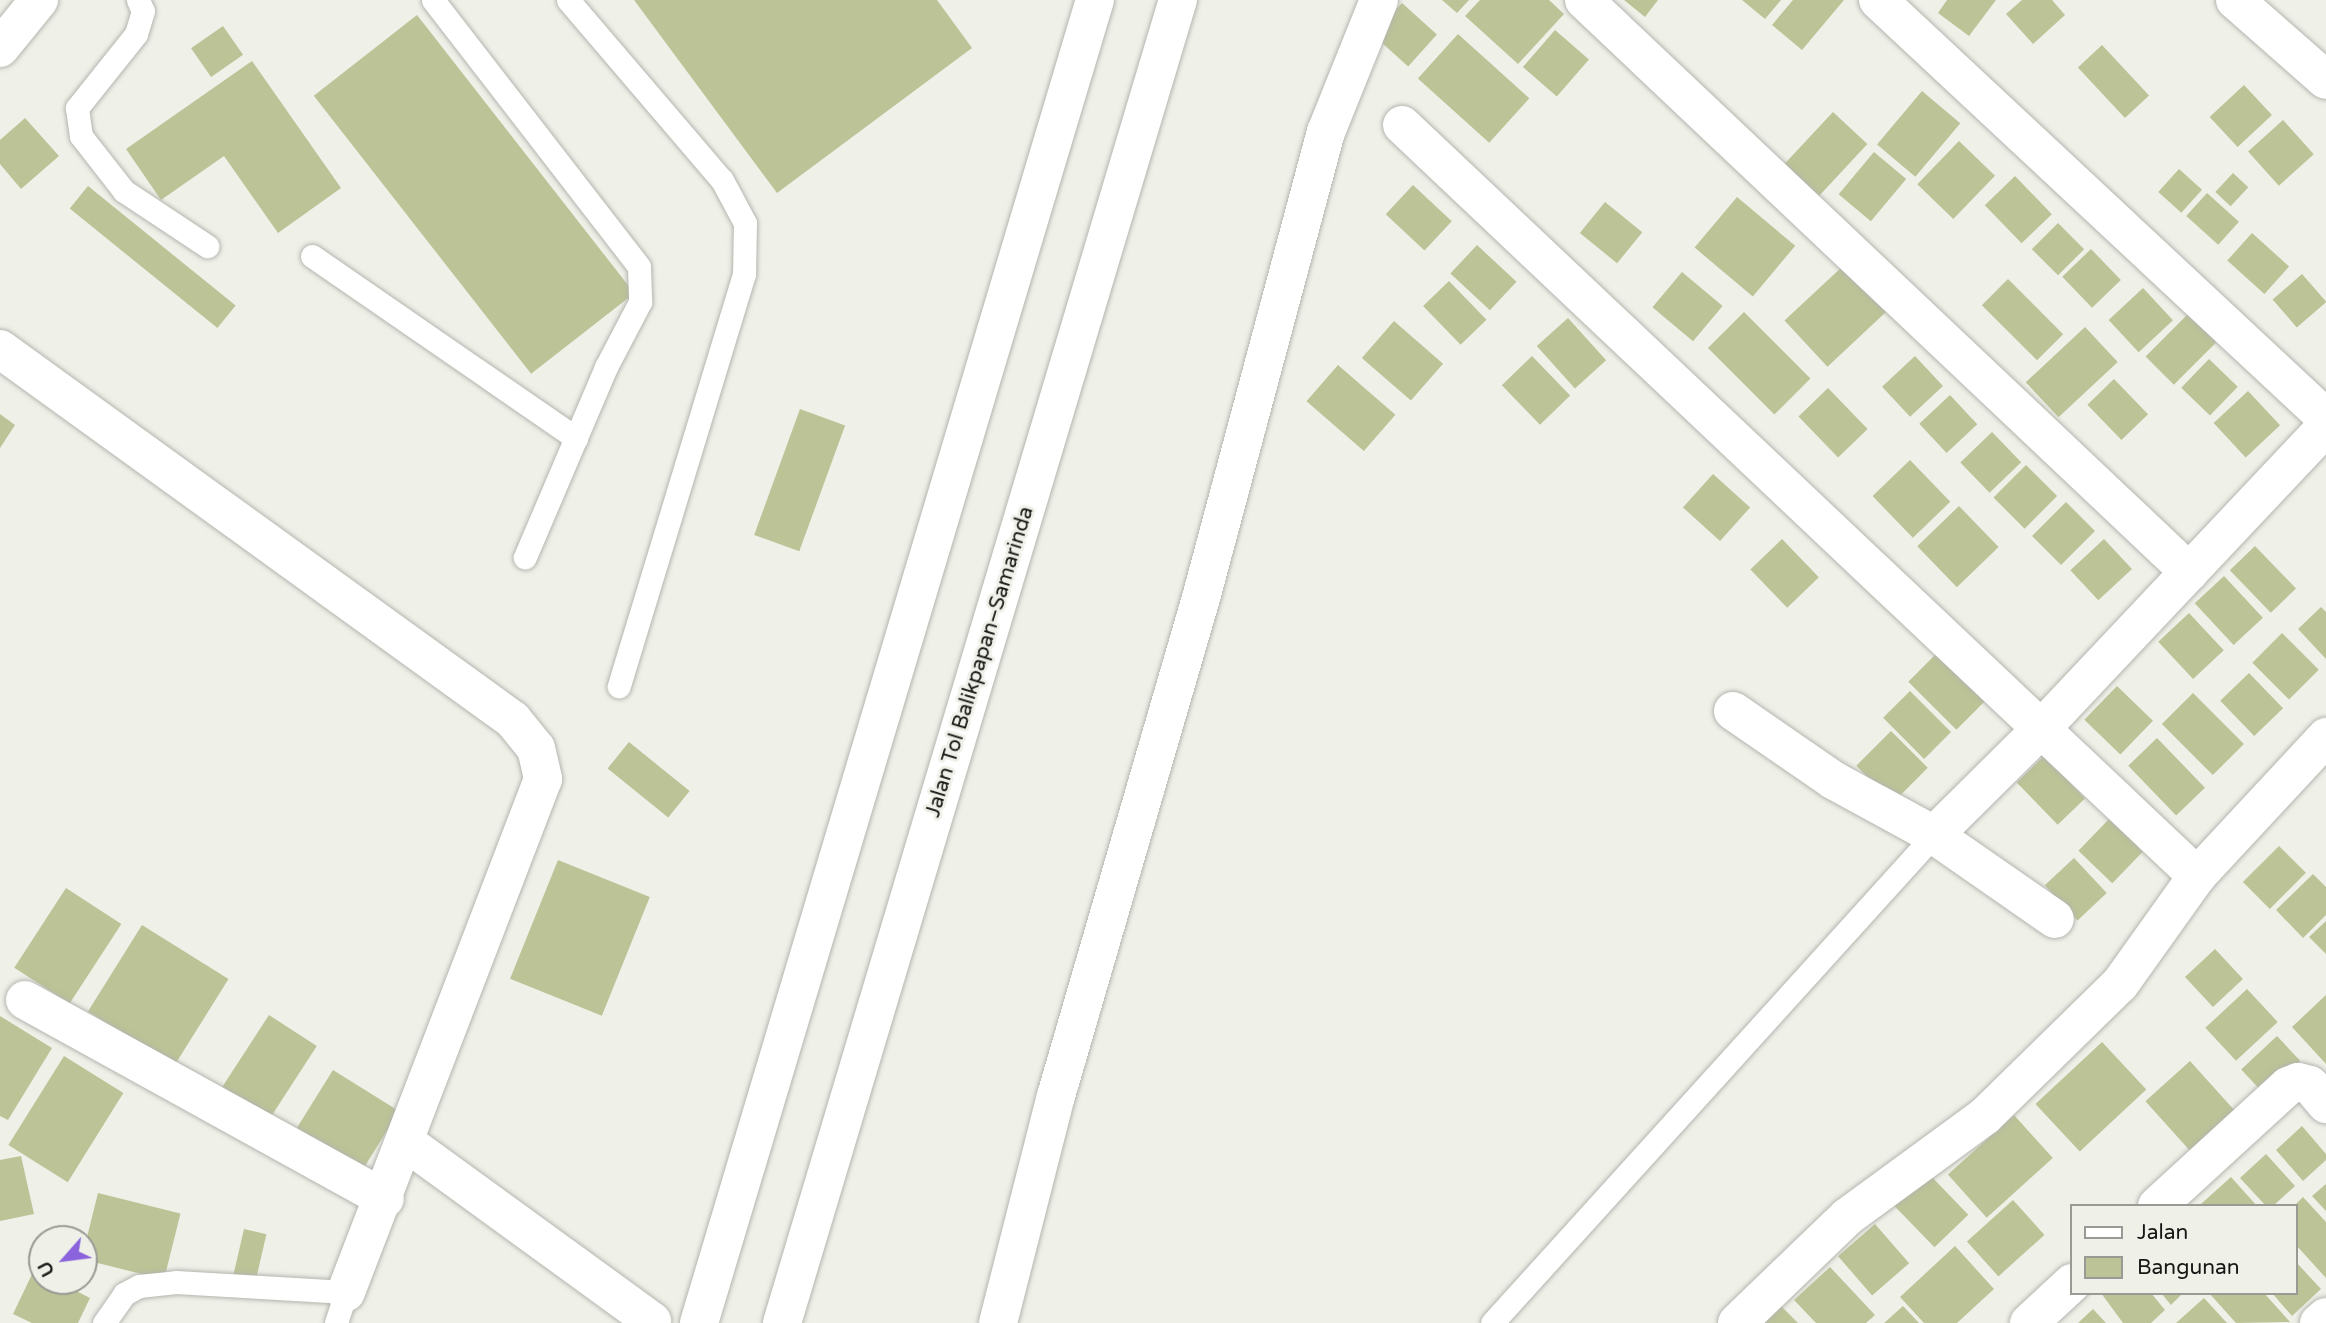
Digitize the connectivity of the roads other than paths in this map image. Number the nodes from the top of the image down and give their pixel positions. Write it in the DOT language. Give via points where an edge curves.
graph roads {
  1 [pos="39,0"];
  2 [pos="138,0"];
  3 [pos="433,0"];
  4 [pos="569,0"];
  5 [pos="1095,0"];
  6 [pos="1178,0"];
  7 [pos="1379,0"];
  8 [pos="1584,0"];
  9 [pos="1878,0"];
  10 [pos="2235,0"];
  11 [pos="0,48"];
  12 [pos="2326,80"];
  13 [pos="1402,125"];
  14 [pos="207,246"];
  15 [pos="312,256"];
  16 [pos="0,349"];
  17 [pos="2326,418"];
  18 [pos="2326,427"];
  19 [pos="576,438"];
  20 [pos="525,557"];
  21 [pos="2189,572"];
  22 [pos="619,686"];
  23 [pos="1734,711"];
  24 [pos="2042,728"];
  25 [pos="2326,737"];
  26 [pos="1934,835"];
  27 [pos="2197,876"];
  28 [pos="2055,919"];
  29 [pos="25,1000"];
  30 [pos="2326,1104"];
  31 [pos="407,1143"];
  32 [pos="385,1199"];
  33 [pos="2159,1204"];
  34 [pos="2070,1285"];
  35 [pos="341,1308"];
  36 [pos="2326,1317"];
  37 [pos="652,1321"];
  38 [pos="104,1323"];
  39 [pos="699,1323"];
  40 [pos="782,1323"];
  41 [pos="998,1323"];
  42 [pos="1492,1323"];
  43 [pos="1737,1323"];
  44 [pos="2029,1323"];
  45 [pos="2319,1323"];
  1 -- 11 [label="main road"];
  2 -- 14 [label="lane" via="144,11 136,34 77,108 81,136 124,191"];
  3 -- 19 [label="lane" via="639,267 640,302"];
  4 -- 22 [label="lane" via="722,180 745,223 744,274"];
  5 -- 39 [label="main road"];
  6 -- 40 [label="main road, Jalan Tol Balikpapan–Samarinda"];
  7 -- 41 [label="main road" via="1326,132 1201,598 1056,1096"];
  8 -- 21 [label="main road"];
  9 -- 17 [label="main road"];
  10 -- 12 [label="main road"];
  13 -- 24 [label="main road"];
  15 -- 19 [label="lane"];
  16 -- 31 [label="main road" via="513,720 537,748 543,779"];
  18 -- 21 [label="main road"];
  19 -- 20 [label="lane"];
  21 -- 24 [label="main road"];
  23 -- 26 [label="main road" via="1833,780"];
  24 -- 26 [label="main road"];
  24 -- 27 [label="main road"];
  25 -- 27 [label="main road"];
  26 -- 28 [label="main road"];
  26 -- 42 [label="lane"];
  27 -- 43 [label="main road" via="2120,984 1995,1106 1847,1217"];
  29 -- 32 [label="main road" via="158,1078"];
  30 -- 33 [label="main road" via="2310,1085 2298,1082 2288,1086"];
  31 -- 32 [label="main road"];
  31 -- 37 [label="main road"];
  32 -- 35 [label="main road"];
  34 -- 44 [label="main road"];
  35 -- 38 [label="lane" via="176,1282 139,1286 124,1294"];
  36 -- 45 [label="main road"];
}
